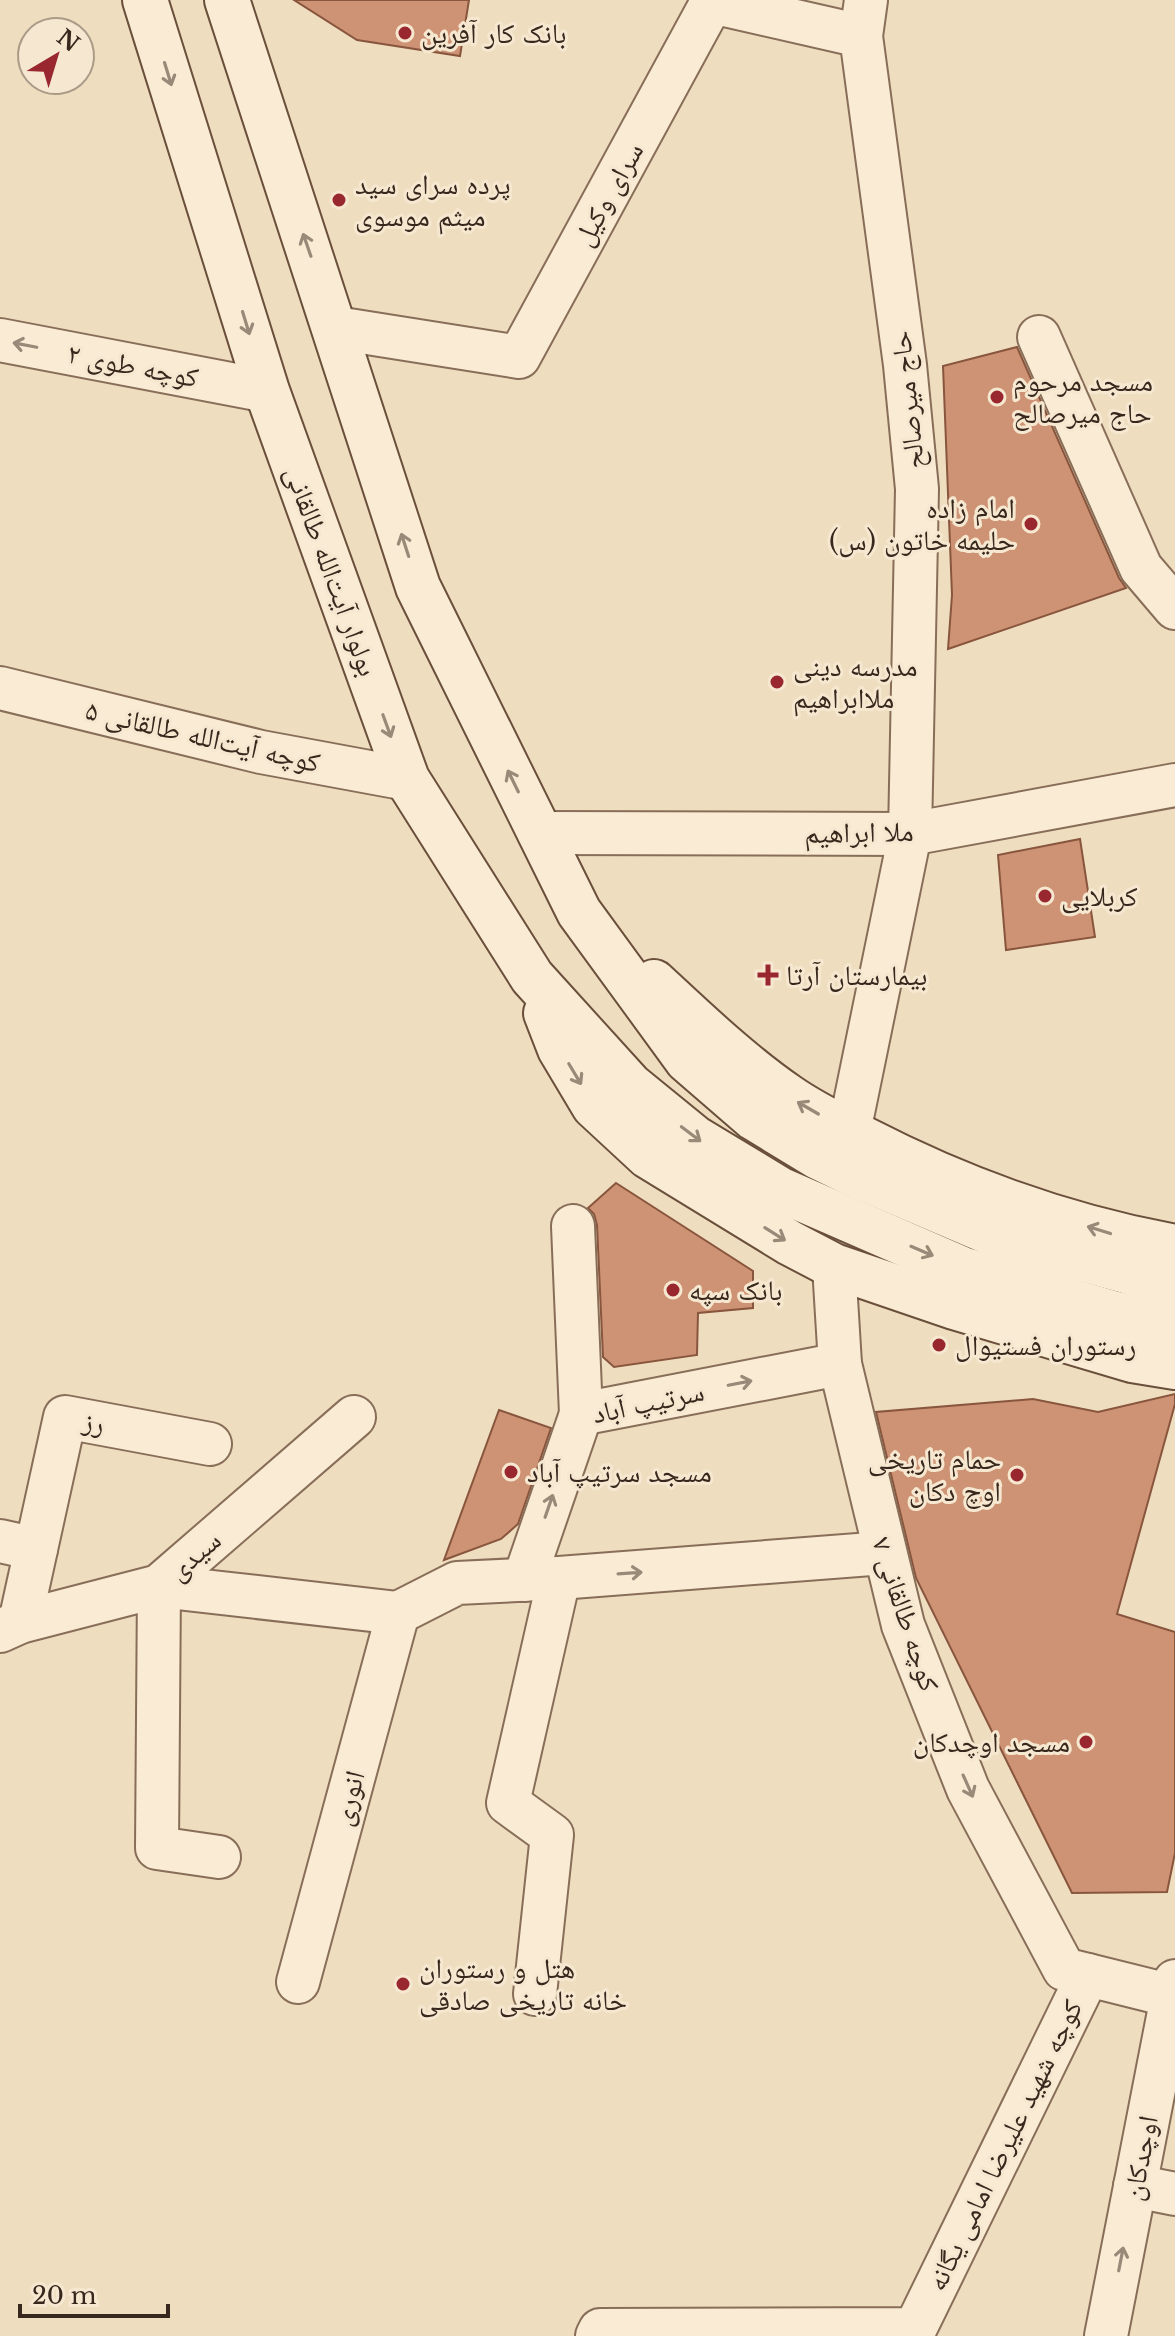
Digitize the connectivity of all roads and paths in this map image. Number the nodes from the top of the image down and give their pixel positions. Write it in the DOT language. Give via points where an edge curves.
graph roads {
  1 [pos="145,0"];
  2 [pos="227,0"];
  3 [pos="863,18"];
  4 [pos="336,328"];
  5 [pos="1039,337"];
  6 [pos="0,340"];
  7 [pos="267,391"];
  8 [pos="1175,608"];
  9 [pos="0,688"];
  10 [pos="407,779"];
  11 [pos="1175,785"];
  12 [pos="539,833"];
  13 [pos="910,834"];
  14 [pos="579,912"];
  15 [pos="532,977"];
  16 [pos="849,1132"];
  17 [pos="573,1226"];
  18 [pos="1175,1247"];
  19 [pos="834,1266"];
  20 [pos="1175,1281"];
  21 [pos="1175,1324"];
  22 [pos="840,1364"];
  23 [pos="1175,1367"];
  24 [pos="581,1414"];
  25 [pos="354,1417"];
  26 [pos="210,1444"];
  27 [pos="18,1545"];
  28 [pos="884,1553"];
  29 [pos="541,1579"];
  30 [pos="159,1586"];
  31 [pos="398,1613"];
  32 [pos="10,1626"];
  33 [pos="219,1857"];
  34 [pos="1088,1975"];
  35 [pos="298,1982"];
  36 [pos="1173,1988"];
  37 [pos="535,1994"];
  38 [pos="1135,2186"];
  39 [pos="1175,2194"];
  40 [pos="597,2336"];
  41 [pos="1106,2336"];
  1 -- 7 [label="main road, بولوار آیت‌الله طالقانی, one-way"];
  4 -- 2 [label="main road, one-way"];
  3 -- 4 [label="street, سرای وکیل" via="712,2 519,357"];
  3 -- 13 [label="street, حاج میرصالح" via="917,489"];
  12 -- 4 [label="main road, one-way" via="418,587"];
  5 -- 8 [label="street" via="1141,568"];
  7 -- 6 [label="street, کوچه طوی ۲, one-way"];
  7 -- 10 [label="main road, بولوار آیت‌الله طالقانی, one-way"];
  9 -- 10 [label="street, کوچه آیت‌الله طالقانی ۵" via="261,752"];
  10 -- 15 [label="main road, بولوار آیت‌الله طالقانی"];
  11 -- 13 [label="street, ملا ابراهیم"];
  12 -- 13 [label="street, ملا ابراهیم"];
  12 -- 14 [label="main road"];
  13 -- 16 [label="street, حاج میرصالح"];
  16 -- 14 [label="main road, one-way" via="789,1097 718,1040"];
  14 -- 20 [label="main road" via="687,1060 754,1118 853,1174 996,1235"];
  15 -- 19 [label="main road, one-way" via="560,1049 594,1106 648,1156"];
  15 -- 21 [label="main road, بولوار آیت‌الله طالقانی, one-way" via="630,1085 695,1138 781,1190 962,1269 1116,1314"];
  18 -- 16 [label="main road, one-way" via="1043,1213 904,1160"];
  17 -- 24 [label="street"];
  19 -- 22 [label="street, کوچه طالقانی ۷"];
  19 -- 23 [label="main road" via="1049,1337"];
  24 -- 22 [label="street, سرتیپ آباد, one-way"];
  22 -- 28 [label="street, کوچه طالقانی ۷"];
  29 -- 24 [label="street, سرتیپ آباد, one-way"];
  25 -- 30 [label="street, سیدی"];
  26 -- 27 [label="street, رز" via="65,1417"];
  27 -- 32 [label="street, رز"];
  29 -- 28 [label="street, one-way"];
  28 -- 34 [label="street, کوچه طالقانی ۷, one-way" via="903,1625 968,1789 1064,1969"];
  29 -- 31 [label="street" via="457,1583"];
  29 -- 37 [label="street, سرتیپ آباد" via="508,1803 552,1835"];
  30 -- 31 [label="street"];
  30 -- 32 [label="street, سیدی"];
  30 -- 33 [label="street" via="157,1848"];
  31 -- 35 [label="street, انوری"];
  34 -- 36 [label="street, کوچه طالقانی ۷"];
  34 -- 40 [label="street, کوچه شهید علیرضا امامی یگانه" via="915,2329 600,2330"];
  36 -- 38 [label="street, اوچدکان"];
  38 -- 39 [label="street"];
  41 -- 38 [label="street, اوچدکان, one-way"];
}
